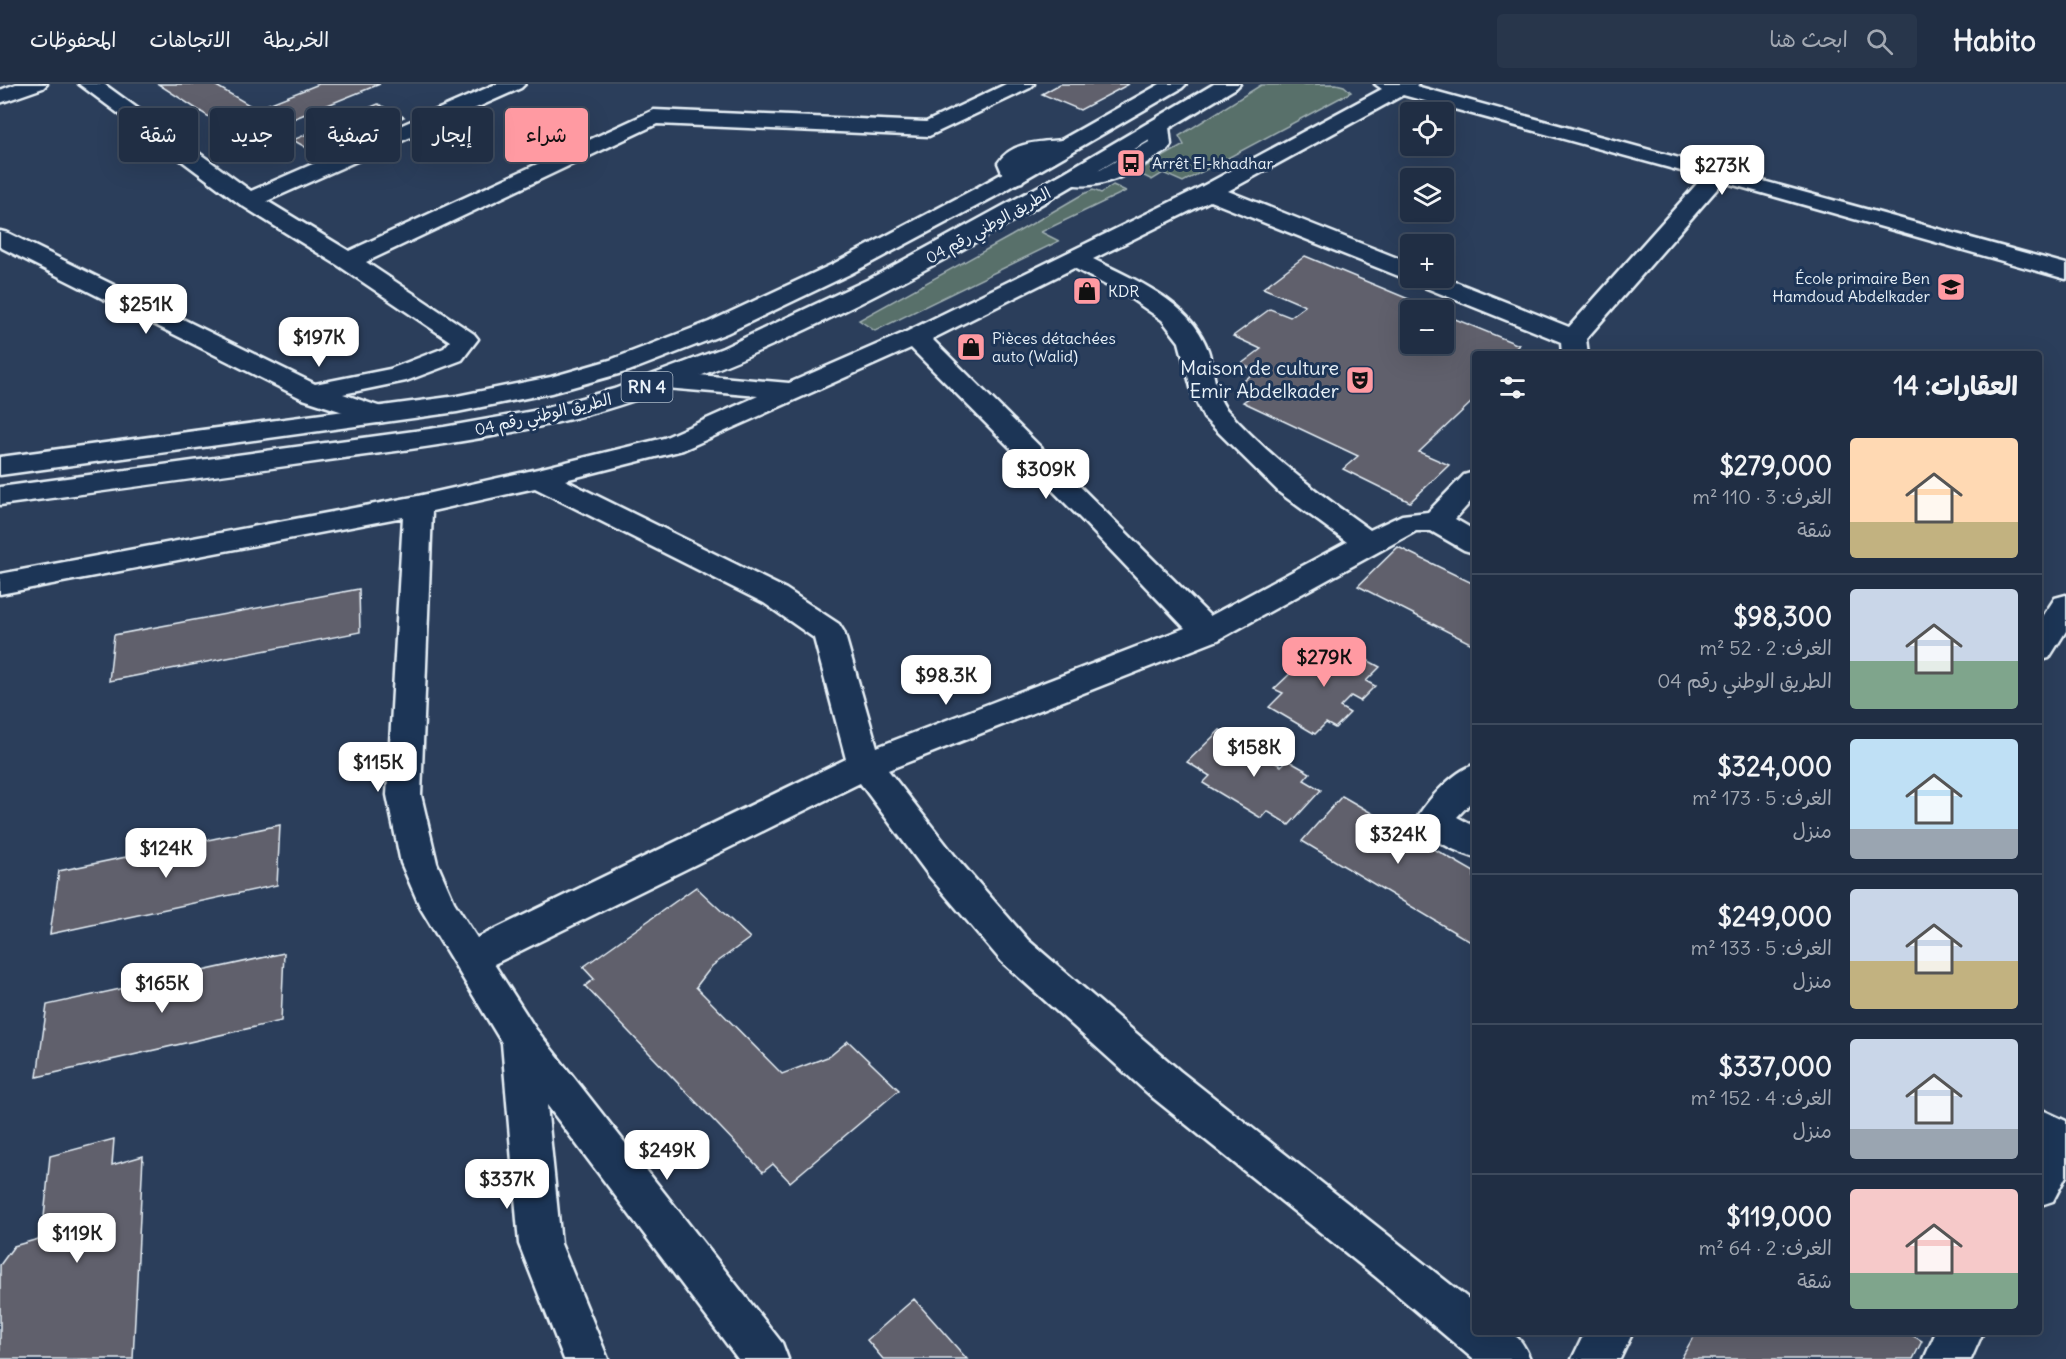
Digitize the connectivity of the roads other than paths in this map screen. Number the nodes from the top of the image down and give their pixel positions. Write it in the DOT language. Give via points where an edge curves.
graph roads {
  1 [pos="36,84"];
  2 [pos="90,84"];
  3 [pos="514,84"];
  4 [pos="1023,84"];
  5 [pos="1175,84"];
  6 [pos="1229,84"];
  7 [pos="1398,85"];
  8 [pos="0,97"];
  9 [pos="1718,174"];
  10 [pos="1209,192"];
  11 [pos="249,200"];
  12 [pos="0,238"];
  13 [pos="1073,258"];
  14 [pos="348,261"];
  15 [pos="1400,268"];
  16 [pos="2066,272"];
  17 [pos="1445,288"];
  18 [pos="915,337"];
  19 [pos="1574,346"];
  20 [pos="666,380"];
  21 [pos="794,392"];
  22 [pos="312,393"];
  23 [pos="376,415"];
  24 [pos="0,466"];
  25 [pos="538,478"];
  26 [pos="1472,483"];
  27 [pos="0,496"];
  28 [pos="418,505"];
  29 [pos="1436,521"];
  30 [pos="1472,542"];
  31 [pos="1368,543"];
  32 [pos="0,584"];
  33 [pos="2066,606"];
  34 [pos="1207,632"];
  35 [pos="2042,644"];
  36 [pos="865,765"];
  37 [pos="1472,780"];
  38 [pos="1472,842"];
  39 [pos="471,958"];
  40 [pos="521,1040"];
  41 [pos="2056,1136"];
  42 [pos="2042,1176"];
  43 [pos="1472,1330"];
  44 [pos="1479,1335"];
  45 [pos="1609,1335"];
  46 [pos="1959,1335"];
  47 [pos="585,1359"];
  48 [pos="766,1359"];
  49 [pos="1508,1359"];
  50 [pos="1594,1359"];
  51 [pos="1946,1359"];
  1 -- 8 [label="main road"];
  2 -- 11 [label="main road"];
  3 -- 11 [label="main road"];
  4 -- 14 [label="main road" via="929,129 654,117"];
  5 -- 23 [label="main road, الطريق الوطني رقم 04 / RN 4" via="850,265 698,336 642,358 523,392"];
  6 -- 20 [label="main road, الطريق الوطني رقم 04 / RN 4" via="1071,178 880,283 732,354"];
  7 -- 9 [label="main road"];
  7 -- 10 [label="main road"];
  9 -- 16 [label="main road"];
  9 -- 19 [label="main road"];
  10 -- 13 [label="main road"];
  10 -- 15 [label="main road"];
  11 -- 14 [label="main road"];
  12 -- 22 [label="main road"];
  13 -- 18 [label="main road"];
  13 -- 31 [label="main road" via="1154,302 1177,320 1191,342 1206,399 1214,412 1290,486"];
  14 -- 22 [label="main road" via="465,339 453,354 397,375"];
  17 -- 19 [label="main road"];
  18 -- 21 [label="main road"];
  18 -- 34 [label="main road"];
  20 -- 21 [label="main road"];
  20 -- 27 [label="main road, الطريق الوطني رقم 04 / RN 4" via="586,407 444,436"];
  21 -- 25 [label="main road" via="673,444"];
  22 -- 23 [label="main road"];
  23 -- 24 [label="main road, الطريق الوطني رقم 04 / RN 4"];
  25 -- 28 [label="main road"];
  25 -- 36 [label="main road" via="776,596 828,632"];
  26 -- 29 [label="main road"];
  28 -- 32 [label="main road"];
  28 -- 39 [label="main road" via="404,795 419,863 439,909"];
  29 -- 30 [label="main road"];
  29 -- 31 [label="main road" via="1412,522"];
  31 -- 34 [label="main road"];
  33 -- 35 [label="main road"];
  34 -- 36 [label="main road"];
  36 -- 39 [label="main road"];
  36 -- 43 [label="main road" via="942,866 1015,951 1166,1084"];
  37 -- 38 [label="main road" via="1433,820"];
  39 -- 40 [label="main road"];
  40 -- 47 [label="main road" via="540,1244"];
  40 -- 48 [label="main road"];
  41 -- 42 [label="main road"];
  44 -- 49 [label="main road"];
  45 -- 50 [label="main road"];
  46 -- 51 [label="main road"];
}
